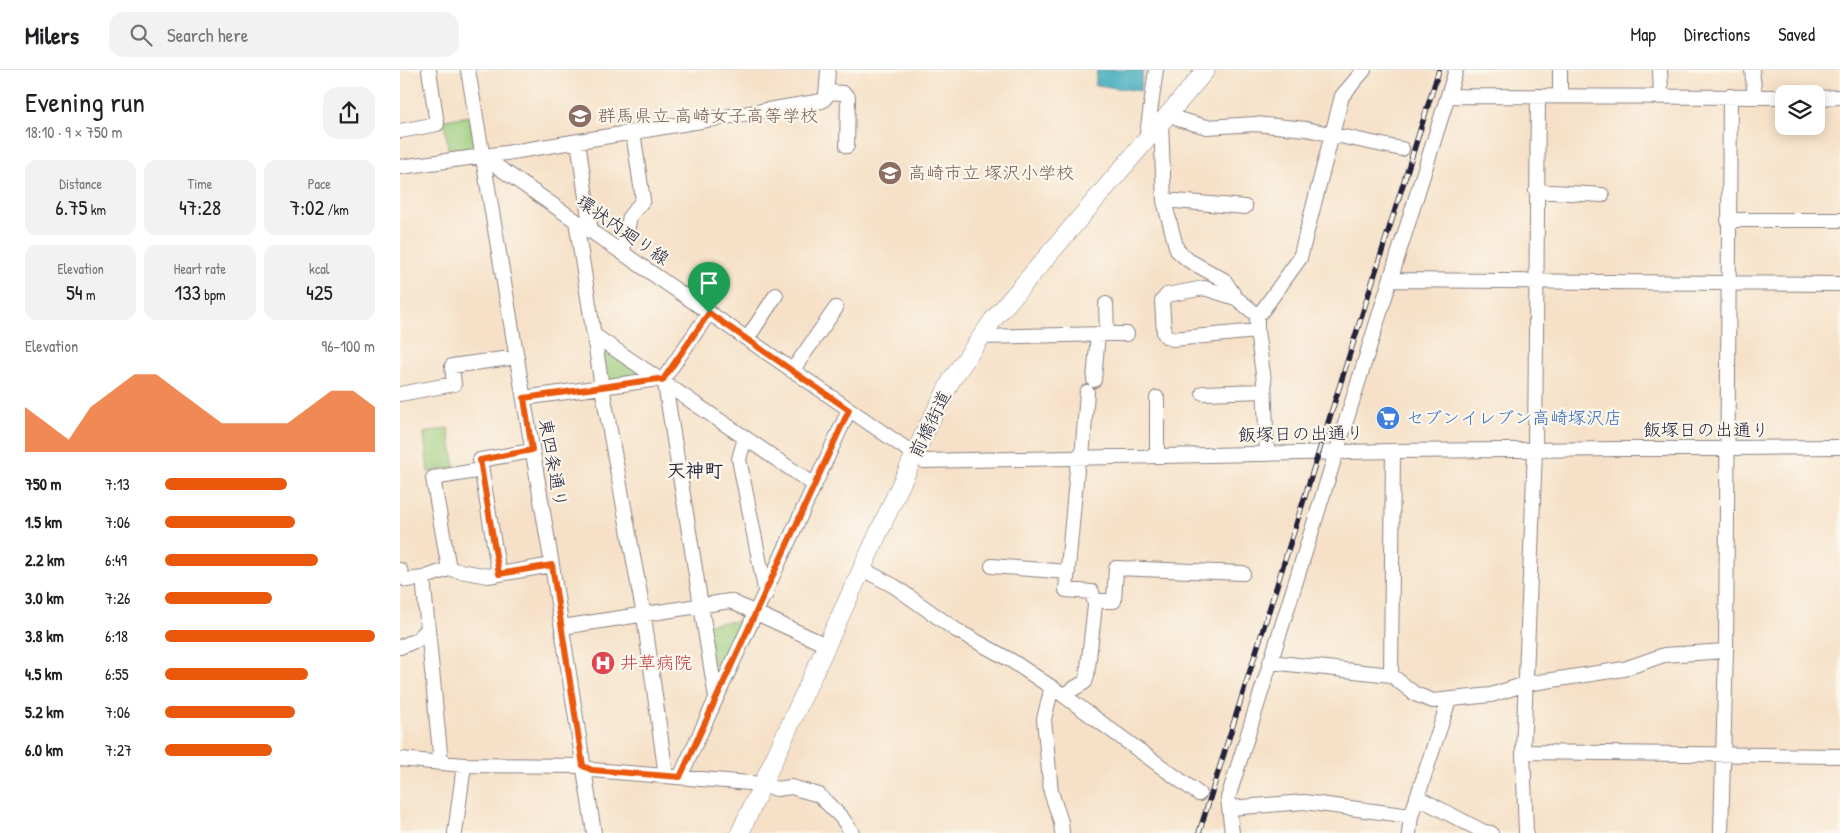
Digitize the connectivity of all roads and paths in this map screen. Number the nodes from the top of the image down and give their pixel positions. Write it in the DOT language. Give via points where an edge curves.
graph roads {
  1 [pos="429,70"];
  2 [pos="468,70"];
  3 [pos="828,70"];
  4 [pos="1156,70"];
  5 [pos="1206,70"];
  6 [pos="1364,70"];
  7 [pos="1456,70"];
  8 [pos="1560,70"];
  9 [pos="1660,70"];
  10 [pos="1752,70"];
  11 [pos="826,92"];
  12 [pos="1560,95"];
  13 [pos="1449,96"];
  14 [pos="1538,96"];
  15 [pos="1661,96"];
  16 [pos="1730,96"];
  17 [pos="1755,96"];
  18 [pos="1775,97"];
  19 [pos="1840,97"];
  20 [pos="1825,98"];
  21 [pos="1165,118"];
  22 [pos="400,131"];
  23 [pos="634,132"];
  24 [pos="1333,133"];
  25 [pos="578,141"];
  26 [pos="1146,141"];
  27 [pos="847,146"];
  28 [pos="1402,149"];
  29 [pos="482,156"];
  30 [pos="400,167"];
  31 [pos="1536,191"];
  32 [pos="1602,195"];
  33 [pos="1164,200"];
  34 [pos="1244,207"];
  35 [pos="1728,220"];
  36 [pos="1840,220"];
  37 [pos="576,221"];
  38 [pos="591,232"];
  39 [pos="622,252"];
  40 [pos="1391,280"];
  41 [pos="1536,281"];
  42 [pos="1728,283"];
  43 [pos="1840,284"];
  44 [pos="776,295"];
  45 [pos="1236,298"];
  46 [pos="1106,304"];
  47 [pos="836,308"];
  48 [pos="709,313"];
  49 [pos="1257,315"];
  50 [pos="1257,331"];
  51 [pos="1102,334"];
  52 [pos="1127,334"];
  53 [pos="594,335"];
  54 [pos="980,337"];
  55 [pos="747,339"];
  56 [pos="517,357"];
  57 [pos="792,371"];
  58 [pos="662,381"];
  59 [pos="602,387"];
  60 [pos="1264,391"];
  61 [pos="1203,393"];
  62 [pos="400,394"];
  63 [pos="524,398"];
  64 [pos="1157,398"];
  65 [pos="849,410"];
  66 [pos="745,438"];
  67 [pos="1840,447"];
  68 [pos="1726,448"];
  69 [pos="532,450"];
  70 [pos="1535,450"];
  71 [pos="1393,451"];
  72 [pos="1335,453"];
  73 [pos="1267,454"];
  74 [pos="914,455"];
  75 [pos="1157,455"];
  76 [pos="1080,458"];
  77 [pos="482,470"];
  78 [pos="814,484"];
  79 [pos="552,565"];
  80 [pos="992,566"];
  81 [pos="862,569"];
  82 [pos="400,570"];
  83 [pos="449,570"];
  84 [pos="1068,572"];
  85 [pos="1243,573"];
  86 [pos="499,574"];
  87 [pos="423,578"];
  88 [pos="766,594"];
  89 [pos="1094,601"];
  90 [pos="701,605"];
  91 [pos="757,614"];
  92 [pos="644,616"];
  93 [pos="562,627"];
  94 [pos="428,629"];
  95 [pos="826,645"];
  96 [pos="400,647"];
  97 [pos="1726,651"];
  98 [pos="1270,662"];
  99 [pos="1391,675"];
  100 [pos="1526,684"];
  101 [pos="1057,691"];
  102 [pos="716,698"];
  103 [pos="1449,700"];
  104 [pos="1524,752"];
  105 [pos="1723,756"];
  106 [pos="1840,756"];
  107 [pos="400,760"];
  108 [pos="442,762"];
  109 [pos="464,765"];
  110 [pos="583,766"];
  111 [pos="673,777"];
  112 [pos="762,784"];
  113 [pos="1200,794"];
  114 [pos="1417,797"];
  115 [pos="1230,808"];
  116 [pos="1411,816"];
  117 [pos="454,833"];
  118 [pos="594,833"];
  119 [pos="740,833"];
  120 [pos="852,833"];
  121 [pos="1062,833"];
  122 [pos="1232,833"];
  123 [pos="1409,833"];
  124 [pos="1490,833"];
  125 [pos="1526,833"];
  126 [pos="1721,833"];
  1 -- 22 [label="street" via="437,124"];
  2 -- 29 [label="street, 東四条通り"];
  3 -- 11 [label="street"];
  4 -- 26 [label="street"];
  5 -- 21 [label="main road, 前橋街道"];
  6 -- 24 [label="street" via="1342,96"];
  7 -- 13 [label="street"];
  8 -- 12 [label="street"];
  9 -- 15 [label="street"];
  10 -- 17 [label="street"];
  11 -- 23 [label="street" via="822,102"];
  11 -- 27 [label="street" via="843,93 848,97"];
  12 -- 14 [label="street"];
  12 -- 15 [label="street"];
  13 -- 14 [label="street"];
  13 -- 40 [label="street"];
  14 -- 31 [label="street"];
  15 -- 16 [label="street"];
  16 -- 17 [label="street"];
  16 -- 35 [label="street"];
  17 -- 18 [label="street"];
  19 -- 20 [label="street"];
  21 -- 24 [label="street" via="1207,126 1255,124"];
  21 -- 26 [label="main road, 前橋街道"];
  21 -- 33 [label="street"];
  23 -- 25 [label="street"];
  23 -- 39 [label="street" via="643,200 630,216"];
  24 -- 28 [label="street"];
  24 -- 49 [label="street" via="1300,258"];
  25 -- 29 [label="street"];
  25 -- 38 [label="street"];
  26 -- 54 [label="main road, 前橋街道"];
  29 -- 30 [label="street"];
  29 -- 37 [label="street, 環状内廻り線"];
  29 -- 56 [label="street, 東四条通り"];
  31 -- 32 [label="street"];
  31 -- 41 [label="street"];
  33 -- 34 [label="street"];
  33 -- 45 [label="street" via="1172,237 1180,254 1224,280"];
  35 -- 36 [label="street"];
  35 -- 42 [label="street"];
  37 -- 38 [label="street, 環状内廻り線"];
  37 -- 53 [label="street"];
  38 -- 39 [label="street, 環状内廻り線"];
  39 -- 48 [label="street, 環状内廻り線"];
  40 -- 41 [label="street"];
  40 -- 72 [label="street"];
  41 -- 42 [label="street"];
  41 -- 70 [label="street"];
  42 -- 43 [label="street"];
  42 -- 68 [label="street"];
  44 -- 55 [label="street"];
  45 -- 49 [label="street"];
  45 -- 50 [label="street" via="1204,288 1167,295 1162,301 1164,333 1173,339"];
  46 -- 51 [label="street"];
  47 -- 57 [label="street"];
  48 -- 55 [label="street, 環状内廻り線"];
  48 -- 58 [label="street"];
  49 -- 50 [label="street"];
  50 -- 60 [label="street"];
  51 -- 52 [label="street"];
  51 -- 54 [label="street"];
  51 -- 76 [label="street" via="1090,386"];
  53 -- 58 [label="street"];
  53 -- 59 [label="street"];
  54 -- 74 [label="main road, 前橋街道" via="945,390"];
  55 -- 57 [label="street, 環状内廻り線"];
  56 -- 62 [label="street" via="452,366 454,384"];
  56 -- 63 [label="street, 東四条通り"];
  57 -- 65 [label="street, 環状内廻り線"];
  58 -- 59 [label="street"];
  58 -- 66 [label="street"];
  58 -- 90 [label="street"];
  59 -- 63 [label="street"];
  59 -- 92 [label="street"];
  60 -- 61 [label="street"];
  60 -- 73 [label="street"];
  63 -- 69 [label="street, 東四条通り"];
  64 -- 75 [label="street"];
  65 -- 74 [label="street, 環状内廻り線"];
  65 -- 78 [label="street"];
  66 -- 78 [label="street"];
  66 -- 88 [label="street" via="740,459"];
  67 -- 68 [label="street, 飯塚日の出通り"];
  68 -- 70 [label="street, 飯塚日の出通り"];
  68 -- 97 [label="street"];
  69 -- 77 [label="street" via="480,460"];
  69 -- 79 [label="street, 東四条通り"];
  70 -- 71 [label="street, 飯塚日の出通り"];
  70 -- 100 [label="street"];
  71 -- 72 [label="street, 飯塚日の出通り"];
  71 -- 99 [label="street"];
  72 -- 73 [label="street, 飯塚日の出通り"];
  72 -- 98 [label="street"];
  73 -- 75 [label="street, 飯塚日の出通り"];
  74 -- 76 [label="street, 飯塚日の出通り" via="924,461"];
  74 -- 81 [label="main road, 前橋街道"];
  75 -- 76 [label="street, 飯塚日の出通り"];
  76 -- 84 [label="street"];
  77 -- 83 [label="street" via="433,478"];
  77 -- 86 [label="street"];
  78 -- 88 [label="street"];
  79 -- 86 [label="street"];
  79 -- 93 [label="street, 東四条通り"];
  80 -- 84 [label="street"];
  81 -- 95 [label="main road, 前橋街道"];
  81 -- 101 [label="street" via="894,586 956,630"];
  82 -- 87 [label="street" via="407,580"];
  83 -- 86 [label="street" via="482,577"];
  83 -- 87 [label="street"];
  84 -- 89 [label="street" via="1066,590 1092,592"];
  85 -- 89 [label="street" via="1116,568 1114,601"];
  87 -- 94 [label="street"];
  88 -- 91 [label="street"];
  89 -- 101 [label="street" via="1085,682"];
  90 -- 91 [label="street" via="730,601"];
  90 -- 92 [label="street"];
  90 -- 102 [label="street"];
  91 -- 95 [label="street"];
  91 -- 102 [label="street"];
  92 -- 93 [label="street"];
  92 -- 111 [label="street"];
  93 -- 110 [label="street, 東四条通り"];
  94 -- 96 [label="street" via="417,640"];
  94 -- 108 [label="street"];
  95 -- 112 [label="main road, 前橋街道"];
  97 -- 100 [label="street" via="1664,655 1624,669"];
  97 -- 105 [label="street"];
  98 -- 99 [label="street"];
  98 -- 115 [label="street" via="1228,798"];
  99 -- 103 [label="street" via="1415,694 1433,701"];
  100 -- 103 [label="street" via="1491,695"];
  100 -- 104 [label="street"];
  101 -- 113 [label="street"];
  101 -- 121 [label="street" via="1044,719 1051,792"];
  102 -- 111 [label="street"];
  103 -- 114 [label="street"];
  104 -- 105 [label="street"];
  104 -- 125 [label="street"];
  105 -- 106 [label="street"];
  105 -- 126 [label="street"];
  107 -- 108 [label="street"];
  108 -- 109 [label="street"];
  109 -- 110 [label="street"];
  109 -- 117 [label="street"];
  110 -- 111 [label="street" via="592,770"];
  110 -- 118 [label="street, 東四条通り"];
  111 -- 112 [label="street"];
  112 -- 119 [label="main road, 前橋街道"];
  112 -- 120 [label="street" via="792,787 819,795"];
  114 -- 116 [label="street"];
  114 -- 124 [label="street"];
  115 -- 116 [label="street" via="1304,802"];
  115 -- 122 [label="street"];
  116 -- 123 [label="street"];
}
